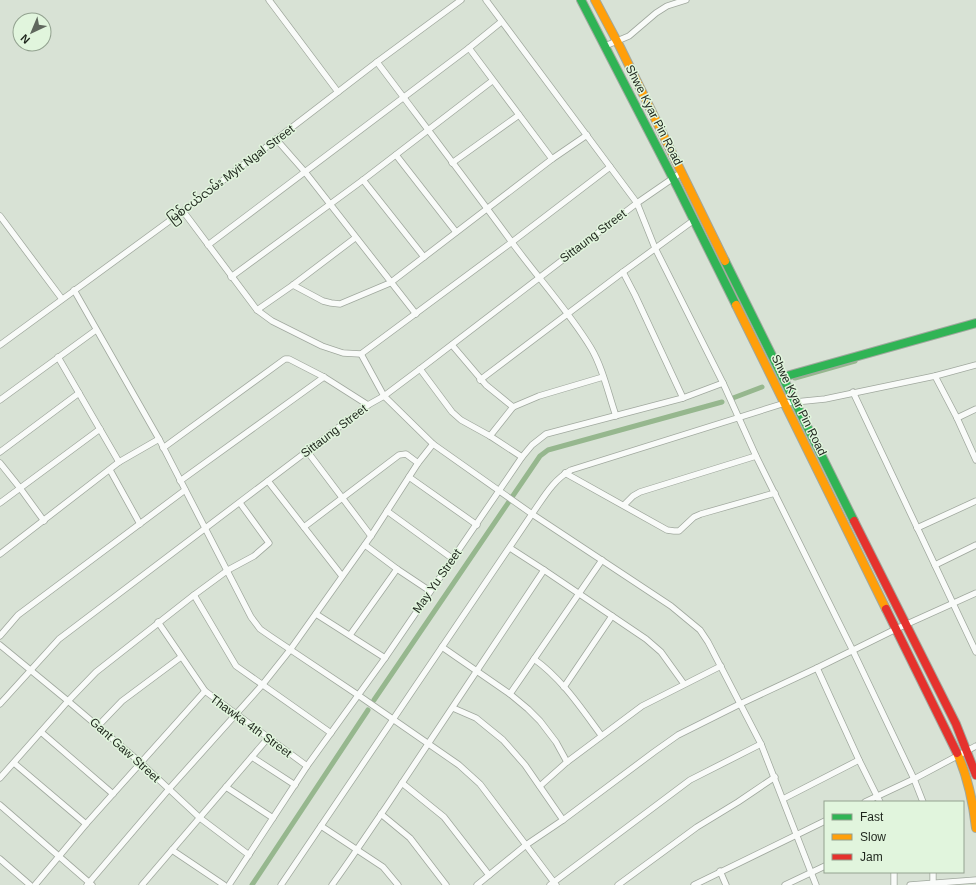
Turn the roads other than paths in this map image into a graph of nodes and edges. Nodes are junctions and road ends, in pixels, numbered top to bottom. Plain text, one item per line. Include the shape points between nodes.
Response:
1 (269, 0) edge
2 (460, 0) edge
3 (486, 0) edge
4 (581, 0) edge
5 (595, 0) edge
6 (686, 0) edge
7 (501, 22) junction
8 (617, 41) junction
9 (605, 46) junction
10 (468, 48) junction
11 (376, 62) junction
12 (492, 81) junction
13 (338, 92) junction
14 (403, 97) junction
15 (519, 116) junction
16 (429, 130) junction
17 (587, 135) junction
18 (276, 139) junction
19 (396, 155) junction
20 (552, 159) junction
21 (452, 163) junction
22 (610, 167) junction
23 (305, 172) junction
24 (682, 172) junction
25 (673, 178) junction
26 (363, 180) junction
27 (637, 203) junction
28 (330, 204) junction
29 (487, 208) junction
30 (183, 211) junction
31 (0, 216) edge
32 (694, 220) junction
33 (456, 232) junction
34 (355, 238) junction
35 (512, 242) junction
36 (208, 245) junction
37 (655, 248) junction
38 (424, 258) junction
39 (623, 272) junction
40 (231, 277) junction
41 (539, 278) junction
42 (390, 283) junction
43 (293, 284) junction
44 (74, 290) junction
45 (62, 299) junction
46 (257, 310) junction
47 (416, 314) junction
48 (568, 314) junction
49 (976, 323) edge
50 (96, 330) junction
51 (0, 345) edge
52 (452, 345) junction
53 (361, 354) junction
54 (58, 357) junction
55 (976, 365) edge
56 (420, 369) junction
57 (935, 376) junction
58 (324, 377) junction
59 (603, 377) junction
60 (784, 377) junction
61 (480, 380) junction
62 (723, 383) junction
63 (853, 392) junction
64 (79, 393) junction
65 (384, 396) junction
66 (683, 398) junction
67 (0, 400) edge
68 (795, 402) junction
69 (785, 403) junction
70 (368, 405) junction
71 (513, 407) junction
72 (976, 409) edge
73 (616, 416) junction
74 (740, 418) junction
75 (957, 418) junction
76 (100, 429) junction
77 (490, 436) junction
78 (159, 439) junction
79 (434, 444) junction
80 (163, 448) junction
81 (0, 452) edge
82 (307, 452) junction
83 (756, 456) junction
84 (975, 456) edge
85 (522, 457) junction
86 (119, 462) junction
87 (0, 463) edge
88 (418, 463) junction
89 (110, 470) junction
90 (565, 473) junction
91 (410, 477) junction
92 (180, 481) junction
93 (268, 481) junction
94 (20, 488) junction
95 (185, 490) junction
96 (499, 490) junction
97 (775, 492) junction
98 (342, 498) junction
99 (976, 501) edge
100 (0, 503) edge
101 (240, 503) junction
102 (624, 505) junction
103 (387, 511) junction
104 (532, 514) junction
105 (44, 521) junction
106 (140, 524) junction
107 (477, 524) junction
108 (304, 527) junction
109 (205, 528) junction
110 (917, 528) junction
111 (371, 536) junction
112 (365, 545) junction
113 (976, 545) edge
114 (510, 548) junction
115 (0, 554) edge
116 (453, 559) junction
117 (602, 560) junction
118 (935, 565) junction
119 (396, 569) junction
120 (228, 570) junction
121 (544, 570) junction
122 (342, 576) junction
123 (430, 592) junction
124 (976, 593) edge
125 (579, 594) junction
126 (194, 595) junction
127 (952, 604) junction
128 (316, 614) junction
129 (612, 616) junction
130 (158, 622) junction
131 (906, 624) junction
132 (896, 629) junction
133 (350, 635) junction
134 (0, 636) edge
135 (0, 645) edge
136 (442, 647) junction
137 (290, 650) junction
138 (853, 651) junction
139 (976, 652) edge
140 (181, 656) junction
141 (385, 658) junction
142 (534, 659) junction
143 (721, 666) junction
144 (818, 668) junction
145 (476, 670) junction
146 (30, 671) junction
147 (263, 684) junction
148 (684, 684) junction
149 (564, 686) junction
150 (205, 692) junction
151 (510, 694) junction
152 (358, 695) junction
153 (68, 700) junction
154 (0, 704) edge
155 (740, 704) junction
156 (453, 708) junction
157 (235, 714) junction
158 (393, 720) junction
159 (98, 726) junction
160 (41, 732) junction
161 (331, 733) junction
162 (601, 736) junction
163 (268, 738) junction
164 (428, 744) junction
165 (761, 744) junction
166 (976, 746) edge
167 (967, 751) junction
168 (958, 756) junction
169 (252, 757) junction
170 (859, 760) junction
171 (567, 762) junction
172 (14, 763) junction
173 (141, 763) junction
174 (308, 766) junction
175 (976, 775) edge
176 (0, 778) edge
177 (775, 778) junction
178 (914, 779) junction
179 (402, 783) junction
180 (295, 785) junction
181 (540, 786) junction
182 (226, 787) junction
183 (169, 789) junction
184 (113, 794) junction
185 (877, 796) junction
186 (783, 799) junction
187 (867, 801) edge
188 (880, 801) edge
189 (923, 801) edge
190 (0, 804) edge
191 (381, 814) junction
192 (200, 818) junction
193 (273, 818) junction
194 (563, 820) junction
195 (824, 821) edge
196 (86, 824) junction
197 (321, 826) junction
198 (976, 828) edge
199 (796, 834) junction
200 (526, 845) junction
201 (172, 850) junction
202 (358, 850) junction
203 (249, 855) junction
204 (60, 856) junction
205 (0, 859) edge
206 (824, 866) edge
207 (720, 871) junction
208 (811, 872) junction
209 (894, 873) edge
210 (933, 873) edge
211 (489, 875) junction
212 (976, 880) edge
213 (89, 884) edge
214 (146, 884) edge
215 (553, 884) edge
216 (933, 884) edge
217 (30, 885) edge
218 (35, 885) edge
219 (224, 885) edge
220 (229, 885) edge
221 (281, 885) edge
222 (332, 885) edge
223 (398, 885) edge
224 (446, 885) edge
225 (476, 885) edge
226 (618, 885) edge
227 (694, 885) edge
228 (726, 885) edge
229 (785, 885) edge
230 (816, 885) edge
231 (894, 885) edge
232 (910, 885) edge

1 - 13 street
2 - 11 street, မြစ်ငယ်လမ်း Myit Ngal Street
3 - 7 street
4 - 9 street, Shwe Kyar Pin Road
5 - 8 street, Shwe Kyar Pin Road
6 - 8 street via 667,6 628,36
7 - 10 street
7 - 17 street
8 - 9 street
8 - 24 street, Shwe Kyar Pin Road
9 - 25 street, Shwe Kyar Pin Road
10 - 12 street
10 - 14 street
11 - 13 street, မြစ်ငယ်လမ်း Myit Ngal Street
11 - 14 street
12 - 15 street
12 - 16 street
13 - 18 street, မြစ်ငယ်လမ်း Myit Ngal Street
14 - 16 street
14 - 23 street
15 - 20 street
15 - 21 street
16 - 19 street
16 - 21 street
17 - 20 street
17 - 22 street
18 - 23 street
18 - 30 street, မြစ်ငယ်လမ်း Myit Ngal Street
19 - 26 street
19 - 33 street
20 - 29 street
21 - 29 street
22 - 27 street
22 - 35 street
23 - 28 street
23 - 36 street
24 - 25 street, Sittaung Street
24 - 60 street, Shwe Kyar Pin Road
25 - 27 street, Sittaung Street
25 - 32 street, Shwe Kyar Pin Road
26 - 28 street
26 - 38 street
27 - 37 street
27 - 41 street, Sittaung Street
28 - 34 street
28 - 40 street
29 - 33 street
29 - 35 street
30 - 36 street
30 - 44 street, မြစ်ငယ်လမ်း Myit Ngal Street
31 - 45 street
32 - 37 street
32 - 69 street, Shwe Kyar Pin Road
33 - 38 street
34 - 42 street
34 - 43 street
35 - 41 street
35 - 47 street
36 - 40 street
37 - 39 street
37 - 62 street
38 - 42 street
39 - 48 street
39 - 66 street
40 - 46 street
41 - 48 street
41 - 52 street, Sittaung Street
42 - 43 street via 340,304 323,300
42 - 47 street
43 - 46 street
44 - 45 street, မြစ်ငယ်လမ်း Myit Ngal Street
44 - 50 street
45 - 51 street, မြစ်ငယ်လမ်း Myit Ngal Street
46 - 53 street via 322,346 343,353
47 - 53 street
48 - 59 street via 591,348
48 - 61 street
49 - 60 street
50 - 54 street
50 - 78 street
52 - 56 street, Sittaung Street
52 - 61 street
53 - 65 street
54 - 64 street
54 - 67 street
55 - 57 street
56 - 65 street, Sittaung Street
56 - 77 street via 452,412
57 - 63 street
57 - 75 street
58 - 70 street
58 - 80 street via 289,359 282,361
58 - 92 street
59 - 71 street via 539,396
59 - 73 street
60 - 68 street, Shwe Kyar Pin Road
61 - 71 street
62 - 66 street, May Yu Street
62 - 74 street
63 - 68 street via 819,400
63 - 110 street
64 - 76 street
64 - 81 street
65 - 70 street, Sittaung Street
65 - 79 street
66 - 73 street, May Yu Street
68 - 69 street
68 - 131 street, Shwe Kyar Pin Road
69 - 74 street
69 - 132 street, Shwe Kyar Pin Road
70 - 82 street, Sittaung Street
71 - 77 street
72 - 75 street
73 - 85 street, May Yu Street via 546,434
74 - 83 street
74 - 90 street
75 - 84 street
76 - 86 street
76 - 94 street
77 - 85 street
78 - 80 street
78 - 86 street
79 - 88 street
79 - 96 street
80 - 92 street
82 - 93 street, Sittaung Street
82 - 98 street
83 - 97 street
83 - 102 street via 640,492
85 - 96 street, May Yu Street
86 - 89 street
87 - 94 street
88 - 91 street
88 - 98 street via 406,454 399,455
89 - 105 street
89 - 106 street
90 - 102 street
90 - 104 street
91 - 103 street
91 - 107 street
92 - 95 street
93 - 101 street, Sittaung Street
93 - 108 street
94 - 100 street
94 - 105 street
95 - 106 street
95 - 109 street
96 - 104 street
96 - 107 street, May Yu Street
97 - 102 street via 701,514 680,531 667,530
97 - 138 street
98 - 108 street
98 - 111 street
99 - 110 street
101 - 109 street, Sittaung Street
101 - 120 street via 269,543 254,556
103 - 111 street
103 - 116 street
104 - 114 street
104 - 117 street
105 - 115 street
106 - 134 street via 18,615
107 - 116 street, May Yu Street
108 - 122 street
109 - 120 street
109 - 146 street, Sittaung Street via 59,639
110 - 118 street
111 - 112 street
112 - 119 street
112 - 122 street
113 - 118 street
114 - 121 street
114 - 136 street
116 - 123 street, May Yu Street
117 - 125 street
117 - 143 street via 671,606 700,630
118 - 127 street
119 - 123 street
119 - 133 street
120 - 126 street
120 - 137 street via 260,629
121 - 125 street
121 - 145 street
122 - 128 street
123 - 141 street, May Yu Street
124 - 127 street
125 - 129 street
125 - 142 street
126 - 130 street
126 - 147 street via 236,666
127 - 131 street
127 - 139 street
128 - 133 street
128 - 137 street
129 - 148 street via 661,652
129 - 149 street
130 - 140 street, Thawka 4th Street
130 - 153 street via 96,672
131 - 132 street
131 - 167 street, Shwe Kyar Pin Road
132 - 138 street
132 - 168 street, Shwe Kyar Pin Road
133 - 141 street
135 - 146 street, Gant Gaw Street
136 - 145 street
136 - 158 street
137 - 147 street
137 - 152 street
138 - 144 street
138 - 178 street
140 - 150 street, Thawka 4th Street
140 - 159 street via 122,701
141 - 152 street, May Yu Street
142 - 149 street
142 - 151 street
143 - 148 street
143 - 155 street
144 - 155 street
144 - 170 street
145 - 151 street
145 - 156 street
146 - 153 street, Gant Gaw Street
146 - 154 street, Sittaung Street
147 - 157 street
147 - 161 street
148 - 162 street via 642,706
149 - 162 street
150 - 157 street, Thawka 4th Street
150 - 173 street
151 - 171 street via 540,721
152 - 158 street
152 - 161 street, May Yu Street
153 - 159 street, Gant Gaw Street
153 - 160 street
155 - 165 street
155 - 194 street via 678,735
156 - 164 street
156 - 181 street via 476,718 503,740
157 - 163 street, Thawka 4th Street
157 - 183 street
158 - 164 street
158 - 197 street
159 - 173 street, Gant Gaw Street
160 - 172 street
160 - 184 street
161 - 174 street, May Yu Street
162 - 171 street
163 - 169 street
163 - 174 street, Thawka 4th Street
164 - 179 street
164 - 200 street via 480,784
165 - 177 street
165 - 215 street via 690,780
166 - 167 street
167 - 168 street
167 - 175 street, Shwe Kyar Pin Road
168 - 178 street
168 - 198 street, Shwe Kyar Pin Road via 970,793
169 - 180 street
169 - 182 street
170 - 185 street
170 - 186 street
171 - 181 street
172 - 176 street
172 - 196 street
173 - 183 street, Gant Gaw Street
173 - 184 street
174 - 180 street, May Yu Street
177 - 186 street
177 - 226 street via 697,827
178 - 185 street
178 - 189 street
179 - 191 street
179 - 211 street via 444,817
180 - 193 street, May Yu Street
181 - 194 street
182 - 192 street
182 - 193 street
183 - 192 street, Gant Gaw Street
183 - 213 street
184 - 196 street
185 - 187 street
185 - 188 street
186 - 199 street
190 - 204 street
191 - 202 street
191 - 224 street via 410,838
192 - 201 street
192 - 203 street, Gant Gaw Street
193 - 203 street, May Yu Street
194 - 200 street
195 - 199 street
196 - 204 street
197 - 202 street
197 - 221 street
199 - 207 street
199 - 208 street
200 - 211 street
200 - 215 street
201 - 214 street
201 - 219 street
202 - 222 street
202 - 223 street via 383,867
203 - 220 street, May Yu Street
204 - 213 street
204 - 218 street
205 - 217 street
206 - 208 street
207 - 227 street
207 - 228 street
208 - 229 street
208 - 230 street
209 - 231 street
210 - 216 street
211 - 225 street
212 - 216 street
216 - 232 street

